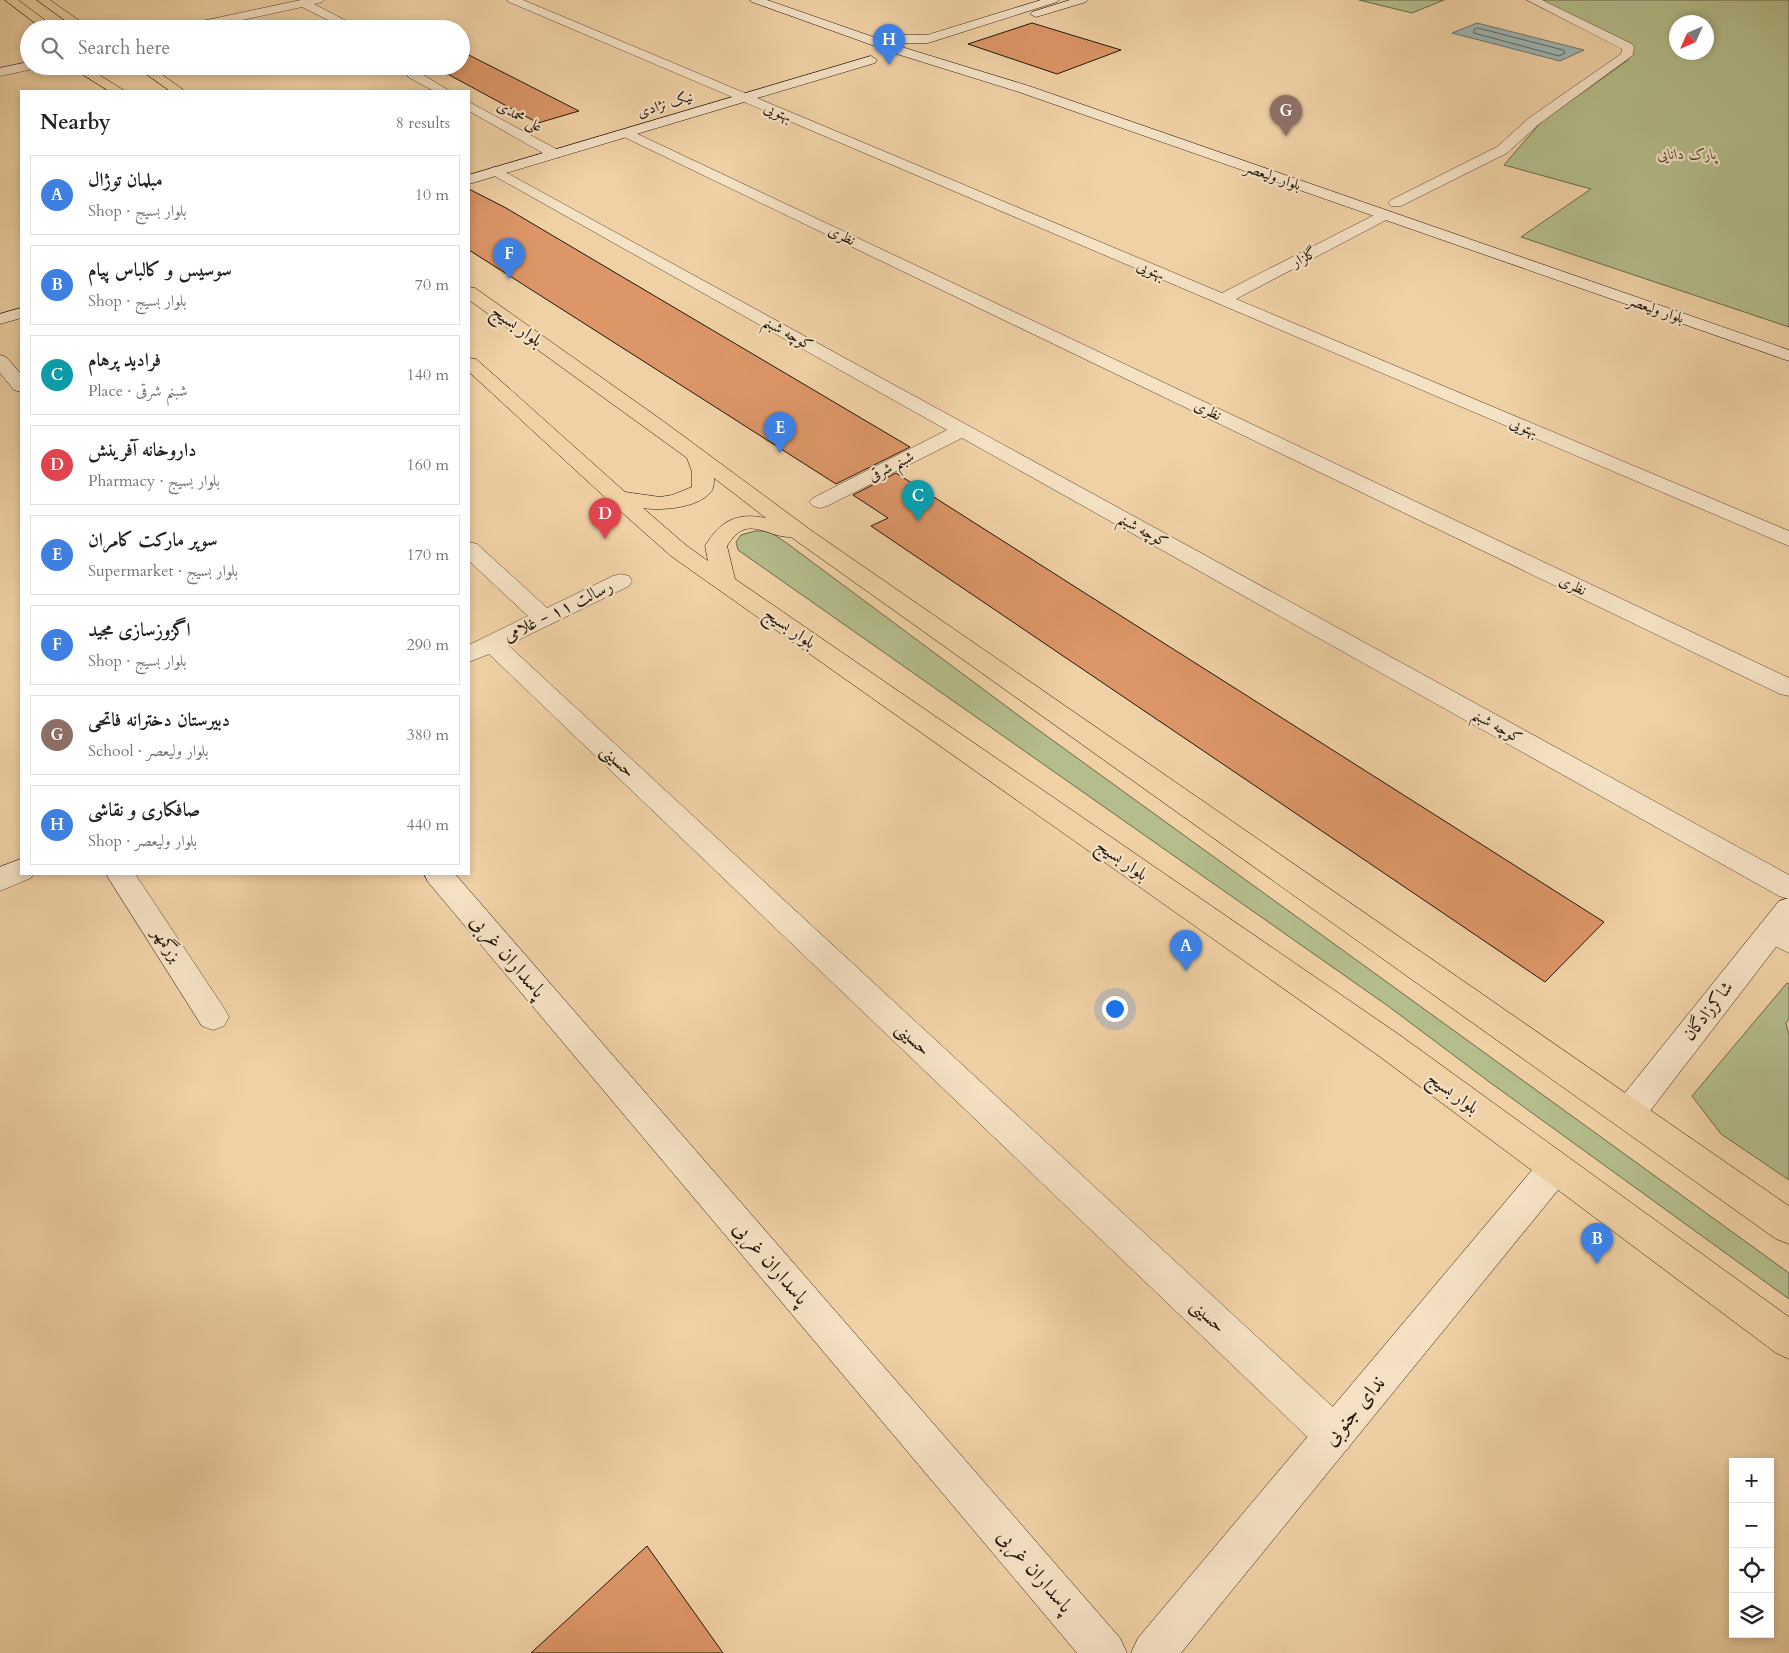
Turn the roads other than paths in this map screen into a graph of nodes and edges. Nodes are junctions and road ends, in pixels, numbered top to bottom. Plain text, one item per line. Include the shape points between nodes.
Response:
1 (11, 0) edge
2 (43, 0) edge
3 (269, 0) edge
4 (318, 0) edge
5 (513, 0) edge
6 (1053, 0) edge
7 (1082, 0) edge
8 (1533, 0) edge
9 (758, 1) edge
10 (302, 3) junction
11 (784, 3) edge
12 (283, 8) junction
13 (999, 17) junction
14 (39, 20) edge
15 (72, 20) edge
16 (226, 20) edge
17 (337, 20) edge
18 (1014, 21) junction
19 (928, 38) junction
20 (904, 39) junction
21 (878, 42) junction
22 (928, 59) junction
23 (871, 60) junction
24 (20, 68) edge
25 (0, 72) edge
26 (90, 75) edge
27 (114, 75) edge
28 (154, 75) edge
29 (415, 75) edge
30 (116, 90) edge
31 (123, 90) edge
32 (177, 90) edge
33 (441, 90) edge
34 (744, 98) junction
35 (1108, 104) junction
36 (470, 107) edge
37 (1089, 112) junction
38 (1144, 116) junction
39 (1124, 124) junction
40 (627, 132) junction
41 (555, 154) junction
42 (1256, 155) dead end
43 (496, 171) junction
44 (470, 180) edge
45 (1389, 206) junction
46 (1416, 210) dead end
47 (470, 293) edge
48 (1222, 300) junction
49 (20, 313) edge
50 (0, 319) edge
51 (1789, 356) edge
52 (0, 361) edge
53 (470, 364) edge
54 (20, 385) edge
55 (962, 430) junction
56 (696, 456) junction
57 (615, 496) junction
58 (820, 502) dead end
59 (804, 536) junction
60 (1789, 539) edge
61 (470, 550) edge
62 (620, 581) dead end
63 (724, 582) junction
64 (544, 618) junction
65 (480, 648) edge
66 (1789, 688) edge
67 (20, 870) edge
68 (121, 875) edge
69 (439, 875) edge
70 (0, 880) edge
71 (1789, 888) edge
72 (1783, 927) edge
73 (213, 1017) dead end
74 (1628, 1114) junction
75 (1555, 1168) junction
76 (1789, 1227) edge
77 (1789, 1340) edge
78 (1334, 1435) junction
79 (1104, 1653) edge
80 (1153, 1653) edge

1 - 14 main road
2 - 15 main road
3 - 12 street
4 - 10 street
5 - 34 street, بهتویی
6 - 13 street
7 - 18 street
8 - 45 street, گلزار via 1628,47 1628,55 1534,121 1502,150
9 - 11 street, بلوار ولیعصر
10 - 12 street
10 - 17 street
11 - 20 street, بلوار ولیعصر via 803,6
11 - 21 street, بلوار ولیعصر
12 - 16 street
13 - 18 street
13 - 19 street
18 - 19 street via 945,46 931,43
19 - 20 street
20 - 35 street, بلوار ولیعصر
21 - 22 street, بلوار ولیعصر
21 - 23 street via 881,52
22 - 23 street, نیک نژادی via 905,56
22 - 37 street, بلوار ولیعصر
23 - 34 street, نیک نژادی
24 - 25 street
26 - 30 main road
27 - 31 main road via 125,82
28 - 32 main road
29 - 33 street
34 - 40 street, نیک نژادی
34 - 48 street, بهتویی
35 - 37 street via 1118,111 1108,114
35 - 38 street, بلوار ولیعصر
36 - 41 street, علی محمدی
37 - 39 street, بلوار ولیعصر
38 - 39 street via 1129,113 1118,116
38 - 42 street, بلوار ولیعصر
39 - 45 street, بلوار ولیعصر
40 - 41 street, نیک نژادی
40 - 66 street, نظری
41 - 43 street, نیک نژادی
43 - 44 street, نیک نژادی
43 - 55 street, کوچه شبنم
45 - 46 street, بلوار ولیعصر
45 - 48 street, گلزار
45 - 51 street, بلوار ولیعصر
47 - 56 main road, بلوار بسیج
48 - 60 street, بهتویی
49 - 50 street
52 - 54 street
53 - 57 main road, بلوار بسیج
55 - 58 street, شبنم شرقی
55 - 71 street, کوچه شبنم
56 - 57 main road via 705,482 702,490 683,500 664,504
56 - 59 main road, بلوار بسیج
57 - 63 main road, بلوار بسیج via 679,551
59 - 63 main road via 764,522 745,522 733,528 716,546
59 - 74 main road, بلوار بسیج
61 - 64 street
62 - 64 street, رسالت ۱۱ - غلامی
63 - 75 main road, بلوار بسیج via 1382,1040
64 - 65 street, رسالت ۱۱ - غلامی
65 - 78 street, حسینی
67 - 70 street
68 - 73 street, بزرگمهر
69 - 79 street, پاسداران غربی
72 - 74 street, شاکرزادگان
74 - 76 main road, بلوار بسیج
75 - 77 main road, بلوار بسیج
75 - 78 street, ندای جنوبی
78 - 80 street, ندای جنوبی

